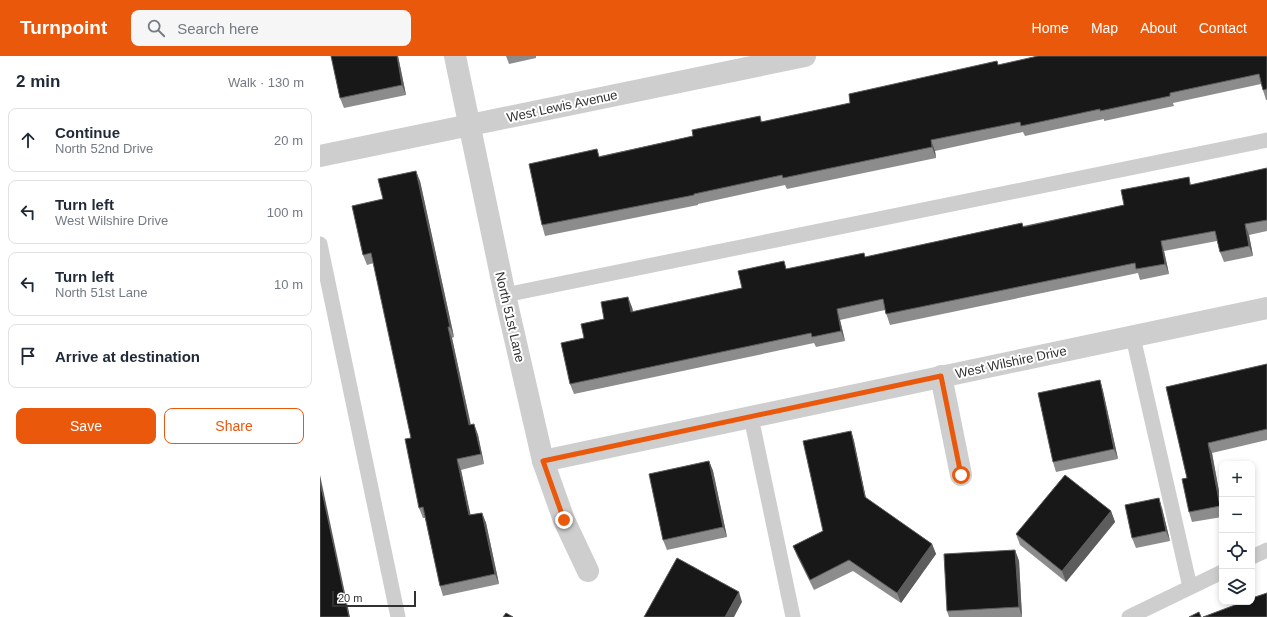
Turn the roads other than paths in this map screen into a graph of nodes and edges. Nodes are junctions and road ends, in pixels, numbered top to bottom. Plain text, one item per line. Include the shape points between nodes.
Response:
1 (455, 56) edge
2 (805, 56) edge
3 (468, 125) junction
4 (1267, 140) edge
5 (320, 156) edge
6 (320, 244) edge
7 (505, 295) junction
8 (1267, 308) edge
9 (1133, 337) junction
10 (941, 376) junction
11 (751, 417) junction
12 (543, 461) junction
13 (961, 475) dead end
14 (1267, 550) edge
15 (1255, 556) edge
16 (588, 571) dead end
17 (1219, 573) edge
18 (1190, 587) junction
19 (398, 617) edge
20 (793, 617) edge
21 (1129, 617) edge

1 - 3 street, North 51st Lane
2 - 3 street, West Lewis Avenue
3 - 5 street, West Lewis Avenue
3 - 7 street, North 51st Lane
4 - 7 lane
6 - 19 lane
7 - 12 street, North 51st Lane
8 - 9 street, West Wilshire Drive
9 - 10 street, West Wilshire Drive
9 - 18 lane
10 - 11 street, West Wilshire Drive
10 - 13 street
11 - 12 street, West Wilshire Drive
11 - 20 lane
12 - 16 street, North 51st Lane via 564,520
14 - 15 lane
17 - 18 lane
18 - 21 lane

